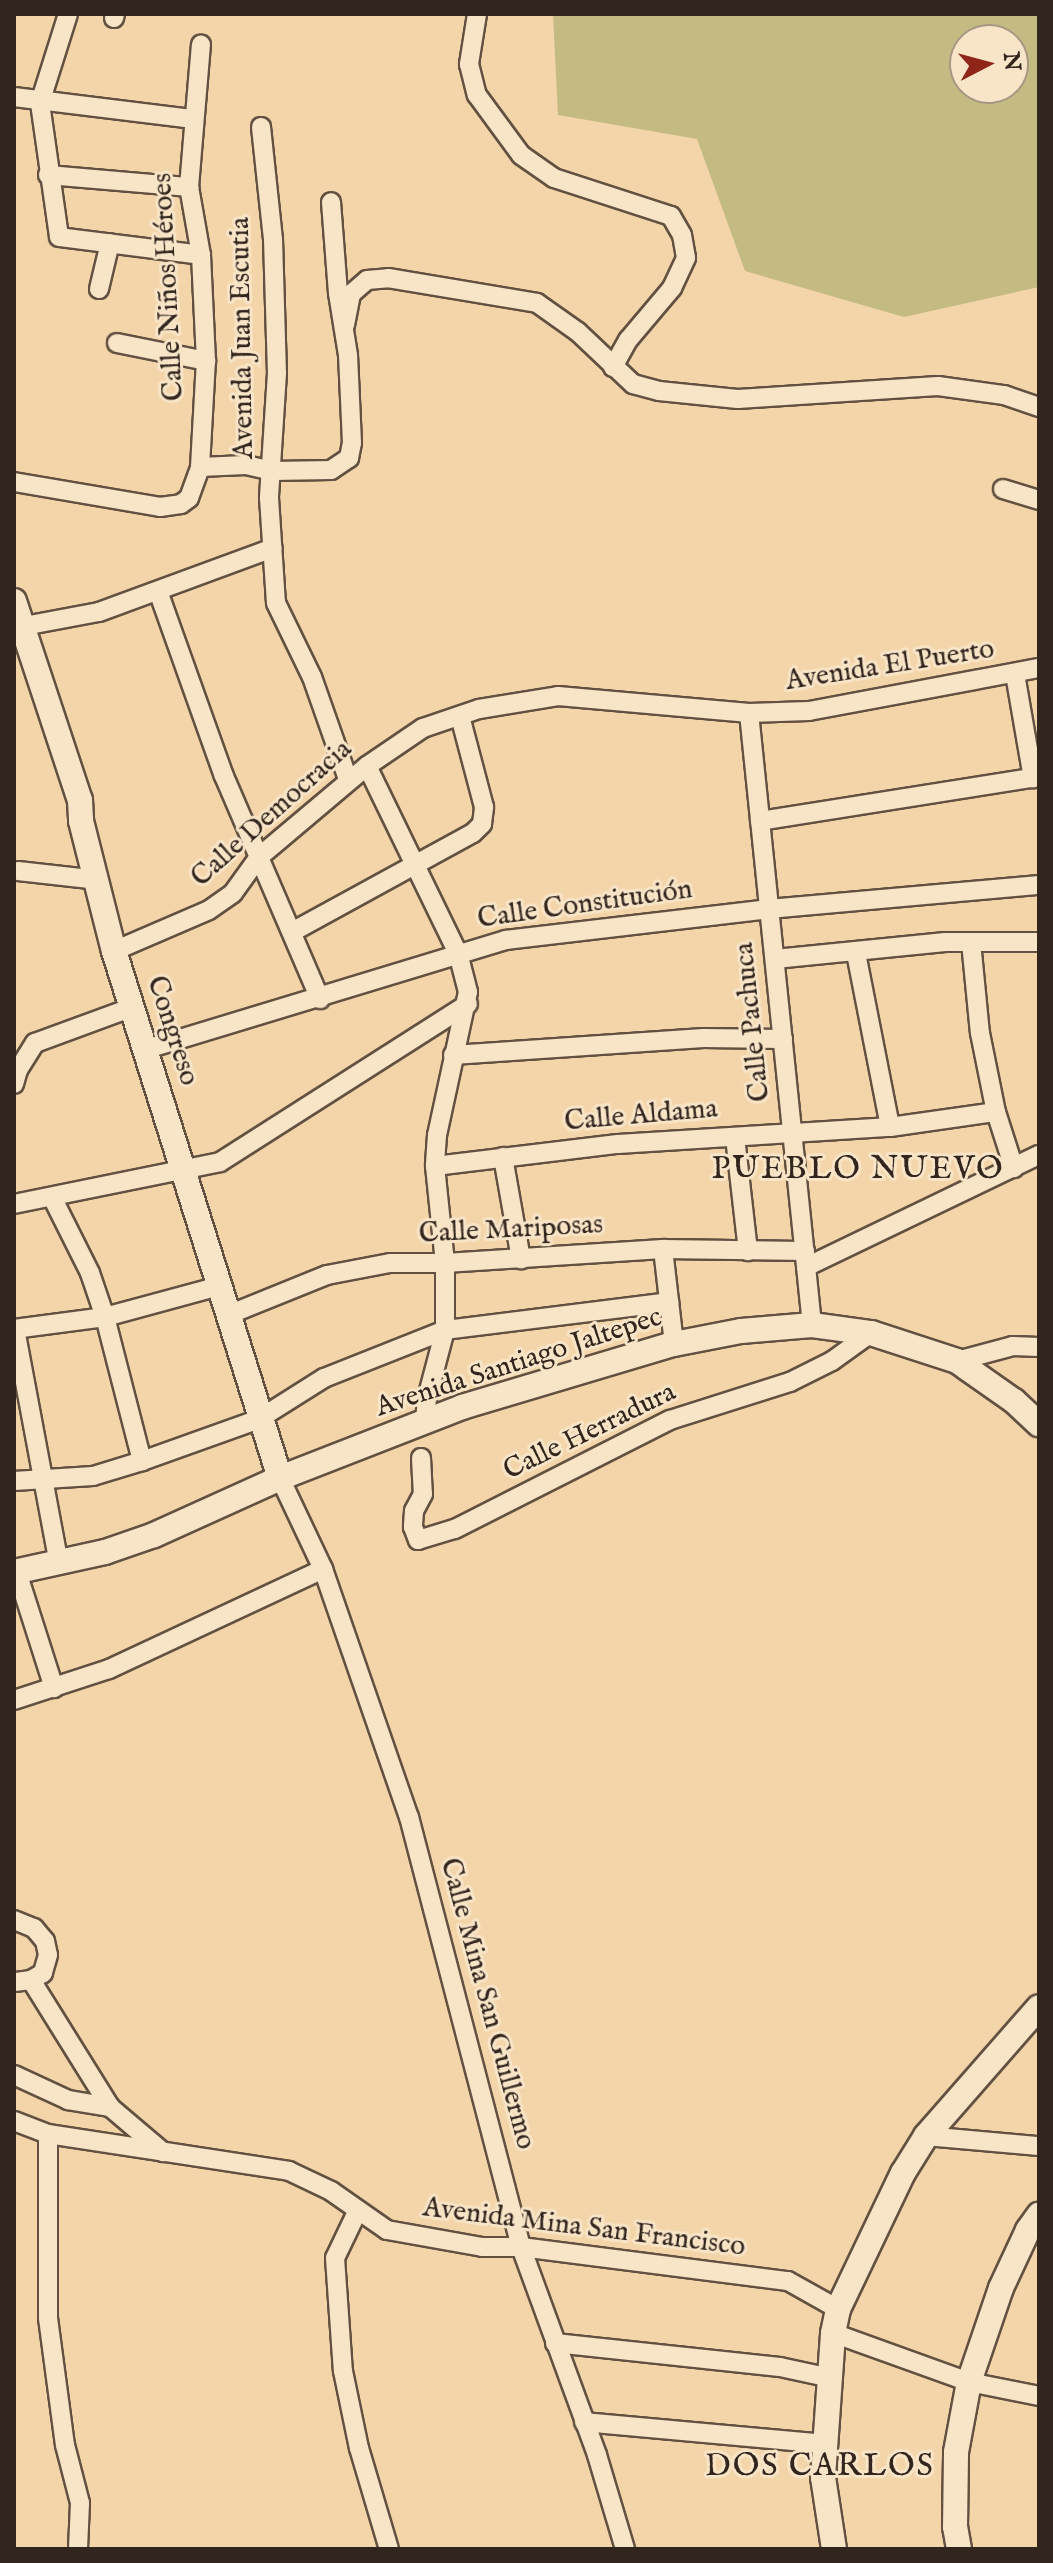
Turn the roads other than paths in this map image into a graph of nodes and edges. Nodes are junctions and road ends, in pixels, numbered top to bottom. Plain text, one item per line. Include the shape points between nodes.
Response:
1 (68, 14) edge
2 (477, 14) edge
3 (201, 45) dead end
4 (14, 97) edge
5 (40, 103) junction
6 (194, 119) junction
7 (261, 127) dead end
8 (48, 175) junction
9 (189, 187) junction
10 (331, 202) dead end
11 (110, 243) junction
12 (201, 255) junction
13 (99, 289) dead end
14 (345, 325) junction
15 (117, 343) dead end
16 (206, 361) junction
17 (613, 367) junction
18 (1039, 407) edge
19 (200, 467) junction
20 (272, 471) junction
21 (14, 482) edge
22 (1003, 489) dead end
23 (1039, 500) edge
24 (273, 548) junction
25 (158, 591) junction
26 (14, 601) edge
27 (24, 626) junction
28 (1039, 668) edge
29 (1015, 674) junction
30 (749, 713) junction
31 (460, 716) junction
32 (367, 766) junction
33 (1036, 778) edge
34 (348, 779) junction
35 (760, 821) junction
36 (259, 857) junction
37 (413, 864) junction
38 (18, 871) dead end
39 (98, 880) junction
40 (1039, 885) edge
41 (769, 909) junction
42 (292, 932) junction
43 (971, 942) junction
44 (1039, 942) edge
45 (114, 951) junction
46 (458, 953) junction
47 (856, 953) junction
48 (775, 959) junction
49 (320, 999) junction
50 (468, 1004) junction
51 (133, 1007) junction
52 (783, 1039) junction
53 (147, 1049) junction
54 (453, 1055) junction
55 (15, 1068) edge
56 (996, 1112) junction
57 (890, 1127) junction
58 (793, 1135) junction
59 (735, 1137) junction
60 (1039, 1155) edge
61 (503, 1157) junction
62 (435, 1166) junction
63 (1014, 1168) junction
64 (183, 1172) junction
65 (52, 1197) junction
66 (14, 1204) edge
67 (663, 1249) junction
68 (748, 1251) junction
69 (521, 1259) junction
70 (805, 1259) junction
71 (445, 1263) junction
72 (219, 1286) junction
73 (669, 1302) junction
74 (228, 1315) junction
75 (105, 1317) junction
76 (812, 1325) junction
77 (14, 1329) edge
78 (445, 1330) junction
79 (871, 1333) junction
80 (674, 1344) junction
81 (1039, 1347) edge
82 (957, 1361) junction
83 (259, 1419) junction
84 (425, 1419) junction
85 (1039, 1424) edge
86 (421, 1458) dead end
87 (142, 1461) junction
88 (280, 1478) junction
89 (43, 1480) junction
90 (14, 1481) edge
91 (59, 1564) junction
92 (323, 1569) junction
93 (15, 1572) edge
94 (54, 1688) junction
95 (14, 1700) edge
96 (14, 1920) edge
97 (23, 1981) edge
98 (1039, 2007) edge
99 (14, 2075) edge
100 (110, 2107) junction
101 (14, 2121) edge
102 (48, 2134) junction
103 (926, 2136) junction
104 (1039, 2146) edge
105 (163, 2152) junction
106 (358, 2210) junction
107 (1039, 2215) edge
108 (521, 2247) junction
109 (838, 2309) junction
110 (833, 2333) junction
111 (555, 2343) junction
112 (831, 2378) junction
113 (969, 2382) junction
114 (1039, 2396) edge
115 (584, 2422) junction
116 (825, 2444) junction
117 (78, 2549) edge
118 (389, 2549) edge
119 (625, 2549) edge
120 (834, 2549) edge
121 (959, 2549) edge

1 - 5 street
2 - 17 street via 469,64 477,95 521,155 554,178 671,216 682,235 686,258 672,288 628,340
3 - 6 street, Calle Niños Héroes
4 - 5 street
5 - 6 street
5 - 8 street
6 - 9 street, Calle Niños Héroes
7 - 20 street, Avenida Juan Escutia via 273,239 277,373
8 - 9 street
8 - 11 street via 59,237
9 - 12 street, Calle Niños Héroes
10 - 14 street
11 - 12 street
11 - 13 street
12 - 16 street, Calle Niños Héroes
14 - 17 street via 351,294 367,280 388,278 537,303 578,332
14 - 20 street via 349,458 331,470
15 - 16 street
16 - 19 street, Calle Niños Héroes
17 - 18 street via 633,384 738,399 938,386 1004,395
19 - 20 street via 246,465
19 - 21 street, Calle Niños Héroes via 189,498 160,507
20 - 24 street, Avenida Juan Escutia
22 - 23 street
24 - 25 street
24 - 34 street, Avenida Juan Escutia via 276,603 312,677
25 - 27 street via 99,612
25 - 36 street
26 - 27 street, Congreso
27 - 39 street, Congreso via 80,800
28 - 29 street, Avenida El Puerto
29 - 30 street, Avenida El Puerto via 809,711
29 - 33 street
30 - 31 street, Calle Democracia via 558,696
30 - 35 street, Calle Pachuca
31 - 32 street, Calle Democracia via 423,728
31 - 37 street via 484,807 482,824
32 - 34 street, Calle Democracia
32 - 37 street
33 - 35 street
34 - 36 street, Calle Democracia
35 - 41 street, Calle Pachuca
36 - 42 street
36 - 45 street, Calle Democracia via 233,893 209,910
37 - 42 street
37 - 46 street
38 - 39 street
39 - 45 street, Congreso
40 - 41 street, Calle Constitución
41 - 46 street, Calle Constitución via 548,933
41 - 48 street, Calle Pachuca
42 - 49 street
43 - 44 street
43 - 47 street
43 - 56 street via 980,1033
45 - 51 street, Congreso
46 - 49 street, Calle Constitución
46 - 50 street
47 - 48 street
47 - 57 street
48 - 52 street, Calle Pachuca
49 - 53 street, Calle Constitución
50 - 54 street
50 - 64 street via 220,1162
51 - 53 street, Congreso
51 - 55 street via 35,1043
52 - 54 street via 703,1038
52 - 58 street, Calle Pachuca
53 - 64 street, Congreso
54 - 62 street
56 - 57 street, Calle Aldama
56 - 63 street
57 - 58 street, Calle Aldama
58 - 59 street, Calle Aldama
58 - 70 street, Calle Pachuca
59 - 61 street, Calle Aldama
59 - 68 street
60 - 63 street
61 - 62 street, Calle Aldama
61 - 69 street
62 - 71 street
63 - 70 street
64 - 65 street
64 - 72 street, Congreso
65 - 66 street
65 - 75 street via 90,1273
67 - 68 street, Calle Mariposas
67 - 69 street, Calle Mariposas
67 - 73 street
68 - 70 street, Calle Mariposas
69 - 71 street, Calle Mariposas
70 - 76 street, Calle Pachuca
71 - 74 street, Calle Mariposas via 390,1263 327,1275
71 - 78 street
72 - 74 street, Congreso
72 - 75 street
73 - 78 street
73 - 80 street
74 - 83 street, Congreso
75 - 77 street
75 - 87 street
76 - 79 street, Avenida Santiago Jaltepec
76 - 80 street, Avenida Santiago Jaltepec
77 - 89 street
78 - 83 street via 324,1378
78 - 84 street
79 - 82 street, Avenida Santiago Jaltepec
79 - 86 street, Calle Herradura via 790,1382 670,1420 455,1529 418,1540 413,1519 423,1494
80 - 84 street, Avenida Santiago Jaltepec
81 - 82 street via 1013,1346
82 - 85 street, Avenida Santiago Jaltepec
83 - 87 street
83 - 88 street, Congreso
84 - 88 street, Avenida Santiago Jaltepec
87 - 89 street via 93,1476
88 - 91 street, Avenida Santiago Jaltepec via 154,1535
88 - 92 street, Calle Mina San Guillermo
89 - 90 street
89 - 91 street
91 - 93 street, Avenida Santiago Jaltepec
92 - 94 street via 109,1669
92 - 108 street, Calle Mina San Guillermo via 409,1817
93 - 94 street
94 - 95 street
96 - 97 street via 34,1928 48,1955 43,1973
97 - 100 street
98 - 103 street
99 - 100 street via 68,2100
100 - 105 street
101 - 102 street, Avenida Mina San Francisco
102 - 105 street, Avenida Mina San Francisco
102 - 117 street via 48,2318 65,2445 80,2503
103 - 104 street
103 - 109 street
105 - 106 street, Avenida Mina San Francisco via 289,2171
106 - 108 street, Avenida Mina San Francisco via 387,2230 482,2247
106 - 118 street via 335,2258 343,2371
107 - 113 street via 1001,2288
108 - 109 street, Avenida Mina San Francisco via 788,2281
108 - 111 street, Calle Mina San Guillermo
109 - 110 street
110 - 112 street
110 - 113 street
111 - 112 street via 780,2367
111 - 115 street, Calle Mina San Guillermo
112 - 116 street
113 - 114 street
113 - 121 street via 956,2452
115 - 116 street
115 - 119 street, Calle Mina San Guillermo
116 - 120 street via 823,2477

